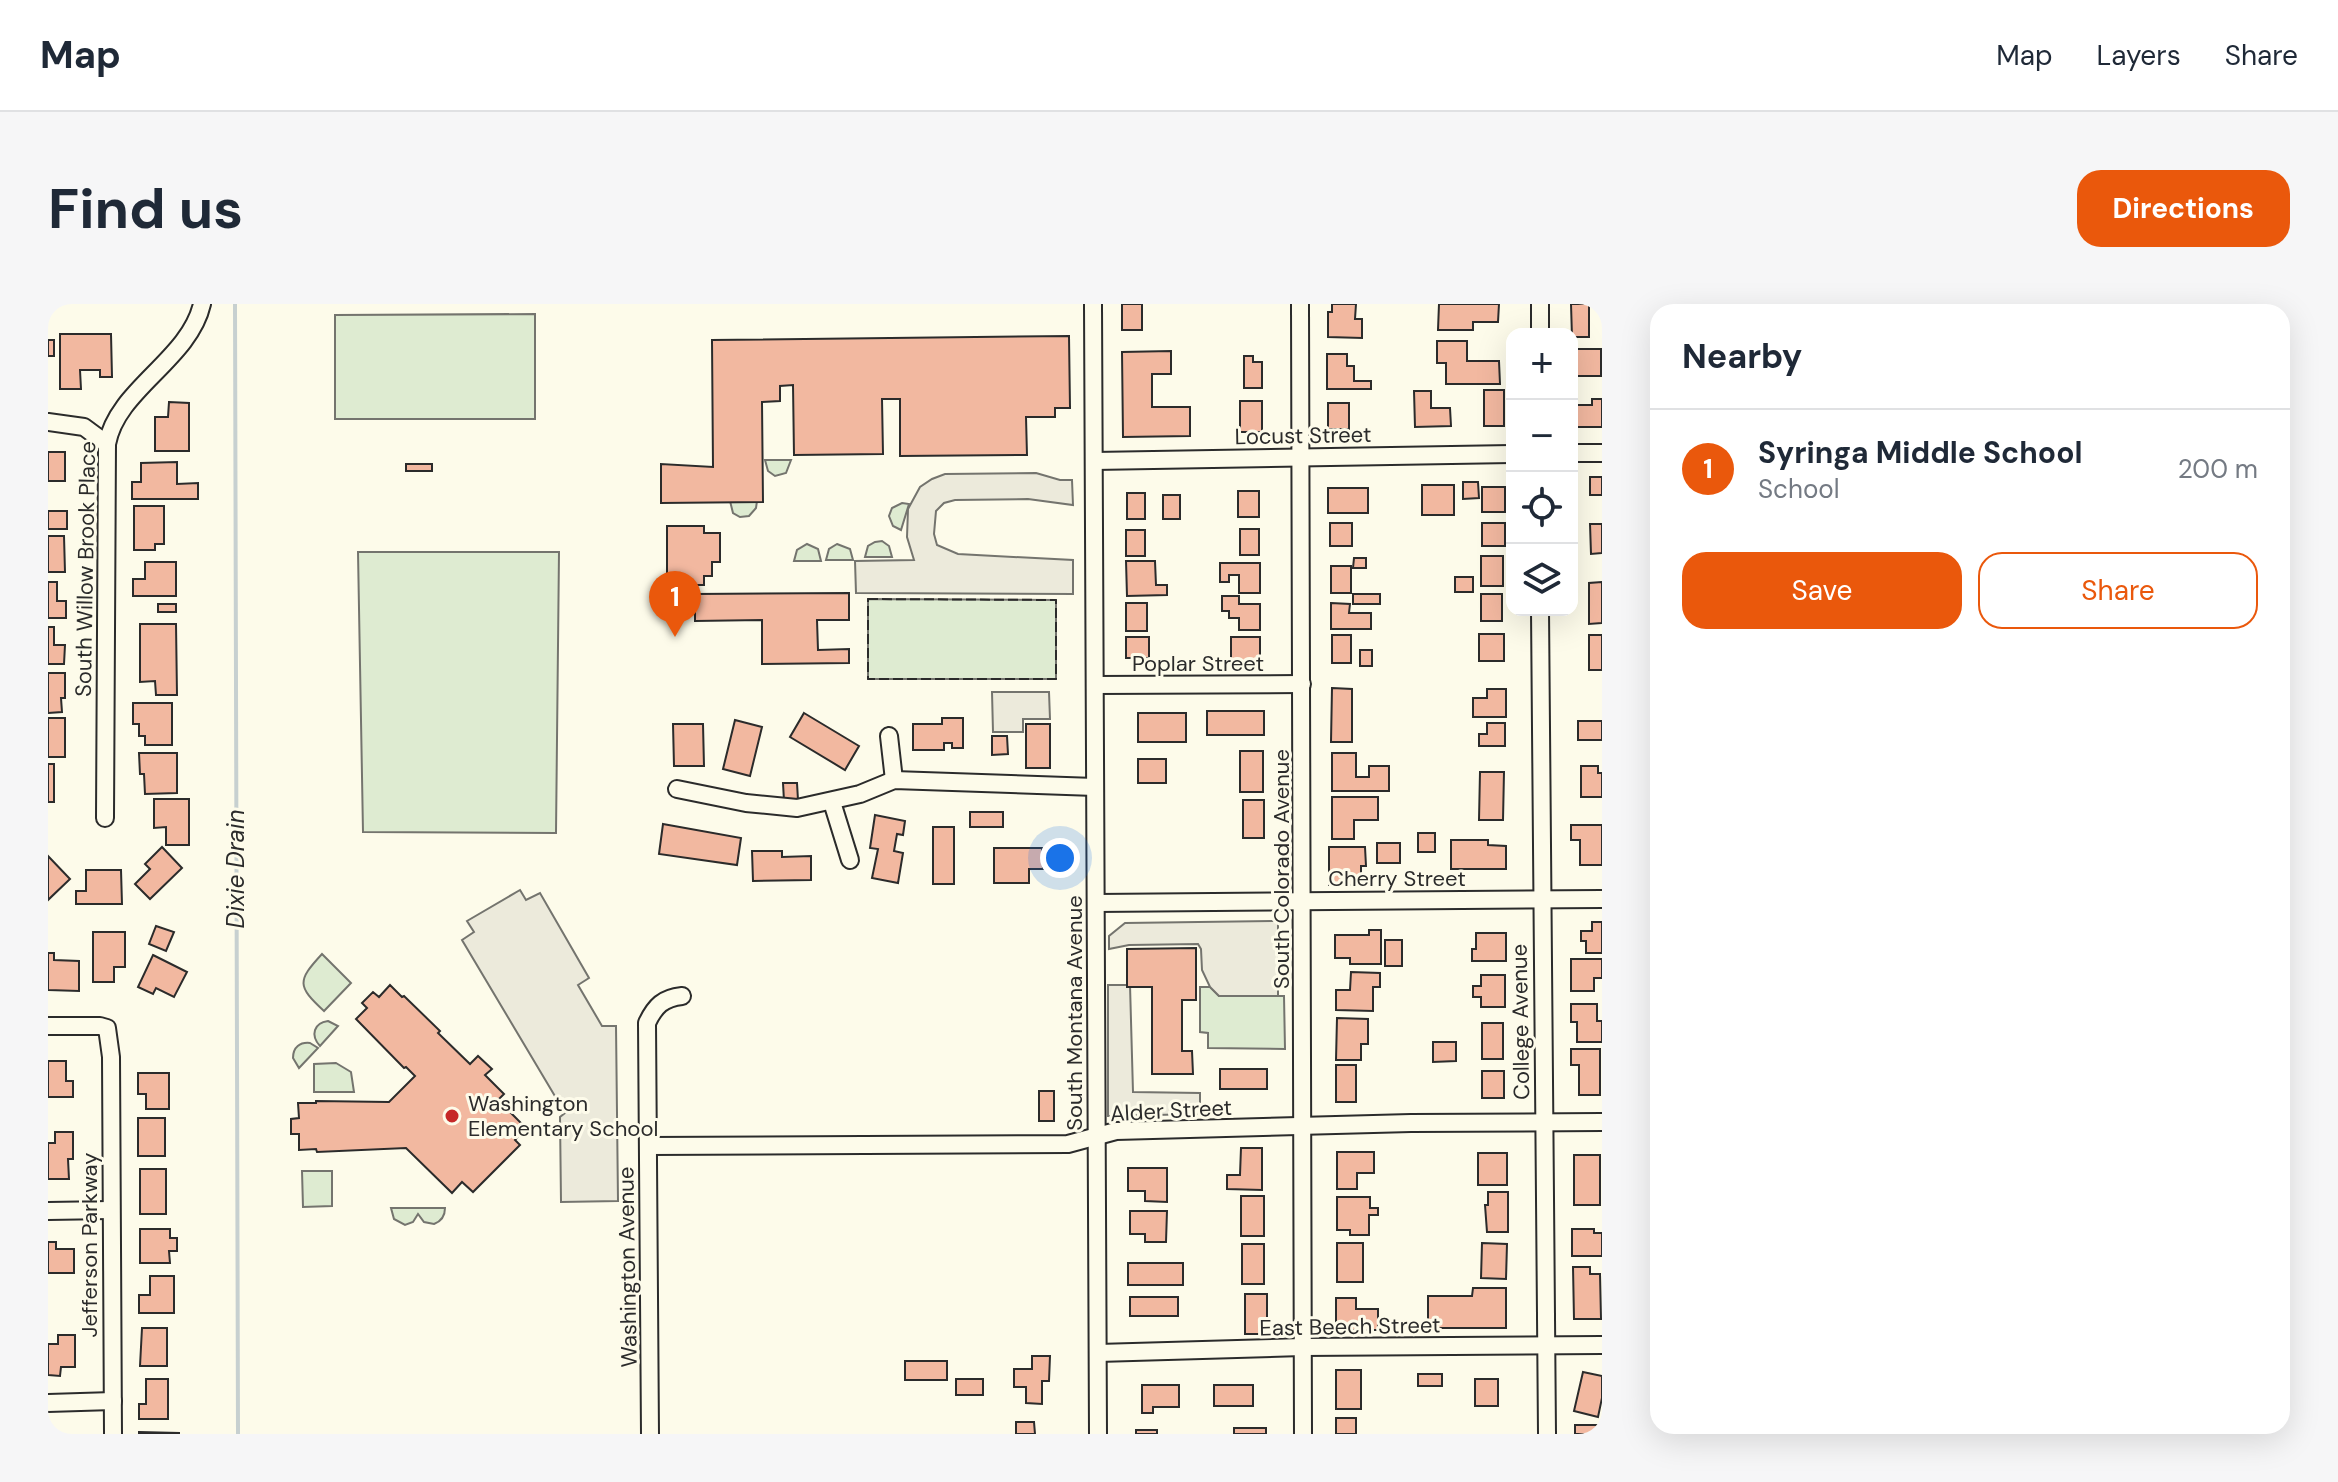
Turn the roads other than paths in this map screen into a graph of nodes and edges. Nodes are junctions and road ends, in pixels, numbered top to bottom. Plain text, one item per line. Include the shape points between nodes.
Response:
1 (202, 304) edge
2 (1093, 304) edge
3 (1300, 304) edge
4 (1540, 304) edge
5 (1540, 328) edge
6 (48, 422) edge
7 (107, 444) junction
8 (1578, 453) edge
9 (1602, 453) edge
10 (1506, 454) edge
11 (1300, 457) junction
12 (1094, 461) junction
13 (1540, 616) edge
14 (1302, 684) junction
15 (1095, 685) junction
16 (889, 736) dead end
17 (894, 780) junction
18 (1095, 787) junction
19 (677, 789) dead end
20 (832, 802) junction
21 (105, 818) dead end
22 (850, 860) dead end
23 (1541, 899) junction
24 (1602, 899) edge
25 (1303, 901) junction
26 (1096, 903) junction
27 (682, 996) dead end
28 (48, 1026) edge
29 (1543, 1122) junction
30 (1602, 1122) edge
31 (1302, 1126) junction
32 (1097, 1136) junction
33 (648, 1146) junction
34 (110, 1210) junction
35 (48, 1211) edge
36 (1602, 1345) edge
37 (1547, 1346) junction
38 (1302, 1347) junction
39 (1098, 1353) junction
40 (113, 1401) junction
41 (48, 1403) edge
42 (113, 1434) edge
43 (650, 1434) edge
44 (1098, 1434) edge
45 (1303, 1434) edge
46 (1547, 1434) edge

1 - 7 street, South Willow Brook Place via 186,340 126,406 109,429
2 - 12 street, South Montana Avenue
3 - 11 street, South Colorado Avenue
4 - 5 street
6 - 7 street via 84,427
7 - 21 street, South Willow Brook Place
8 - 9 street
10 - 11 street, Locust Street
11 - 12 street, Locust Street
11 - 14 street, South Colorado Avenue
12 - 15 street, South Montana Avenue
13 - 23 street, College Avenue
14 - 15 street, Poplar Street
14 - 25 street, South Colorado Avenue
15 - 18 street, South Montana Avenue
16 - 17 street
17 - 18 street
17 - 20 street
18 - 26 street, South Montana Avenue
19 - 20 street via 784,807
20 - 22 street
23 - 24 street, Cherry Street
23 - 25 street, Cherry Street
23 - 29 street, College Avenue
25 - 26 street, Cherry Street
25 - 31 street, South Colorado Avenue
26 - 32 street, South Montana Avenue
27 - 33 street, Washington Avenue via 664,1000 647,1023
28 - 34 street, Jefferson Parkway via 107,1028
29 - 30 street, Alder Street
29 - 31 street, Alder Street
29 - 37 street, College Avenue
31 - 32 street, Alder Street via 1116,1131
31 - 38 street, South Colorado Avenue
32 - 33 street, Alder Street via 1068,1144
32 - 39 street, South Montana Avenue
33 - 43 street, Washington Avenue
34 - 35 street
34 - 40 street, Jefferson Parkway
36 - 37 street, East Beech Street
37 - 38 street, East Beech Street
37 - 46 street, College Avenue
38 - 39 street, East Beech Street
38 - 45 street, South Colorado Avenue
39 - 44 street, South Montana Avenue
40 - 41 street
40 - 42 street, Jefferson Parkway

